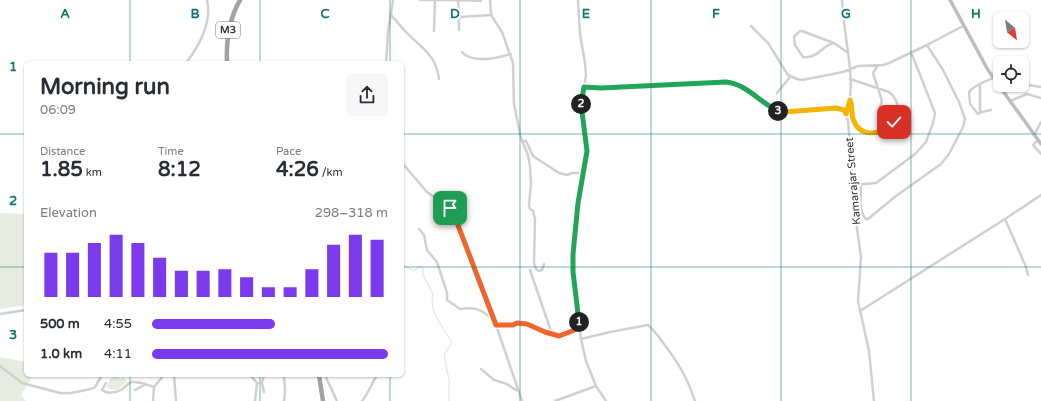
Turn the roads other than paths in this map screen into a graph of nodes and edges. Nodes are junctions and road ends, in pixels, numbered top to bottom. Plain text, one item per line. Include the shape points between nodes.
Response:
1 (207, 0) edge
2 (240, 0) edge
3 (393, 0) edge
4 (420, 0) edge
5 (435, 0) edge
6 (458, 0) edge
7 (490, 0) edge
8 (578, 0) edge
9 (842, 0) edge
10 (950, 0) edge
11 (481, 1) edge
12 (391, 15) junction
13 (492, 15) junction
14 (458, 17) junction
15 (752, 26) dead end
16 (963, 26) junction
17 (458, 30) dead end
18 (434, 31) dead end
19 (834, 43) junction
20 (927, 45) junction
21 (462, 52) dead end
22 (911, 52) junction
23 (511, 54) junction
24 (848, 54) junction
25 (187, 61) edge
26 (227, 61) edge
27 (386, 61) edge
28 (879, 65) junction
29 (851, 70) junction
30 (993, 75) edge
31 (790, 76) junction
32 (439, 79) dead end
33 (850, 79) junction
34 (993, 81) edge
35 (980, 84) junction
36 (1029, 85) edge
37 (584, 87) junction
38 (878, 87) junction
39 (1041, 87) edge
40 (1003, 92) edge
41 (776, 93) dead end
42 (1041, 98) edge
43 (850, 100) junction
44 (1009, 101) junction
45 (879, 109) dead end
46 (992, 110) dead end
47 (982, 112) junction
48 (846, 114) junction
49 (1041, 122) edge
50 (1034, 134) junction
51 (523, 141) junction
52 (1040, 142) edge
53 (1041, 154) edge
54 (404, 165) edge
55 (583, 173) junction
56 (861, 184) junction
57 (853, 185) junction
58 (1041, 195) edge
59 (1005, 220) junction
60 (419, 229) dead end
61 (544, 264) dead end
62 (530, 270) dead end
63 (1028, 275) dead end
64 (24, 310) edge
65 (860, 311) junction
66 (0, 314) edge
67 (496, 325) junction
68 (580, 328) junction
69 (552, 334) junction
70 (581, 339) junction
71 (0, 366) edge
72 (481, 369) dead end
73 (101, 377) edge
74 (162, 377) edge
75 (174, 377) edge
76 (252, 377) edge
77 (264, 377) edge
78 (284, 377) edge
79 (321, 377) edge
80 (322, 377) edge
81 (375, 377) edge
82 (106, 383) dead end
83 (257, 383) junction
84 (262, 383) junction
85 (146, 384) junction
86 (596, 386) junction
87 (154, 387) junction
88 (135, 390) dead end
89 (519, 391) junction
90 (264, 392) dead end
91 (153, 401) edge
92 (176, 401) edge
93 (255, 401) edge
94 (284, 401) edge
95 (323, 401) edge
96 (336, 401) edge
97 (362, 401) edge
98 (522, 401) edge
99 (555, 401) edge
100 (606, 401) edge
101 (695, 401) edge
102 (874, 401) edge

1 - 25 street via 207,22
2 - 26 highway, M3 via 229,29 226,44
3 - 12 street
4 - 5 street
5 - 6 street
5 - 18 street
6 - 11 street
6 - 14 street
7 - 13 street
8 - 37 street via 585,63
9 - 24 street
10 - 16 main road
12 - 27 street
12 - 32 street via 428,52
13 - 14 street
13 - 23 street
14 - 17 street
15 - 31 street via 763,37 784,71
16 - 20 street
16 - 30 main road
19 - 19 street via 818,54 804,57 795,45 794,37 802,31
19 - 24 street
20 - 22 street
20 - 56 street via 959,102 965,119 963,127 941,164 868,219 863,215 860,201
21 - 23 street via 470,58 490,60
22 - 28 street
22 - 56 street via 934,108 935,116 926,142 915,154 876,183
23 - 51 street via 514,104
24 - 29 street
28 - 29 street via 858,66
28 - 38 street via 872,73
29 - 31 street via 802,80
29 - 33 street
31 - 41 street
33 - 38 street
33 - 43 street
34 - 35 street
35 - 47 street
35 - 47 street via 972,88 969,95 970,104 977,113
36 - 39 street
37 - 48 street via 733,83 779,111 836,108 844,110
37 - 55 street via 581,108 587,145
38 - 43 street via 893,95 898,110 894,122 879,132 869,133 856,125
38 - 45 street via 882,101
40 - 44 main road
42 - 44 street via 1027,94
43 - 48 street
44 - 50 main road
46 - 47 street
48 - 57 street, Kamarajar Street
49 - 50 street
50 - 52 main road
51 - 55 street via 526,141 533,156 559,173
51 - 61 street via 530,166 529,206 535,219 534,263 539,271
52 - 53 street via 1033,145
54 - 67 street via 427,192 452,211
55 - 68 street via 573,239 573,272
56 - 57 street
57 - 65 street, Kamarajar Street via 861,257 858,287
58 - 59 street
59 - 63 street
59 - 65 street
60 - 67 street via 424,235 427,250 437,262 447,300 460,309 471,307 481,310
62 - 69 street
64 - 66 street
65 - 102 street, Kamarajar Street via 869,351
67 - 69 street via 527,324
67 - 89 street
68 - 69 street via 559,336
68 - 70 street
70 - 86 street via 588,369
70 - 101 street via 648,325 679,363 690,383
71 - 73 street via 22,383 63,393 92,388
72 - 89 street via 494,380
74 - 87 street
75 - 92 street
76 - 83 street
77 - 84 street
78 - 94 street
79 - 95 highway
80 - 96 street
81 - 97 street
82 - 85 street via 102,390 107,393 120,391 132,382
83 - 84 street
83 - 93 street
84 - 90 street
85 - 87 street
85 - 88 street
86 - 99 street
86 - 100 street
87 - 91 street
89 - 98 street

